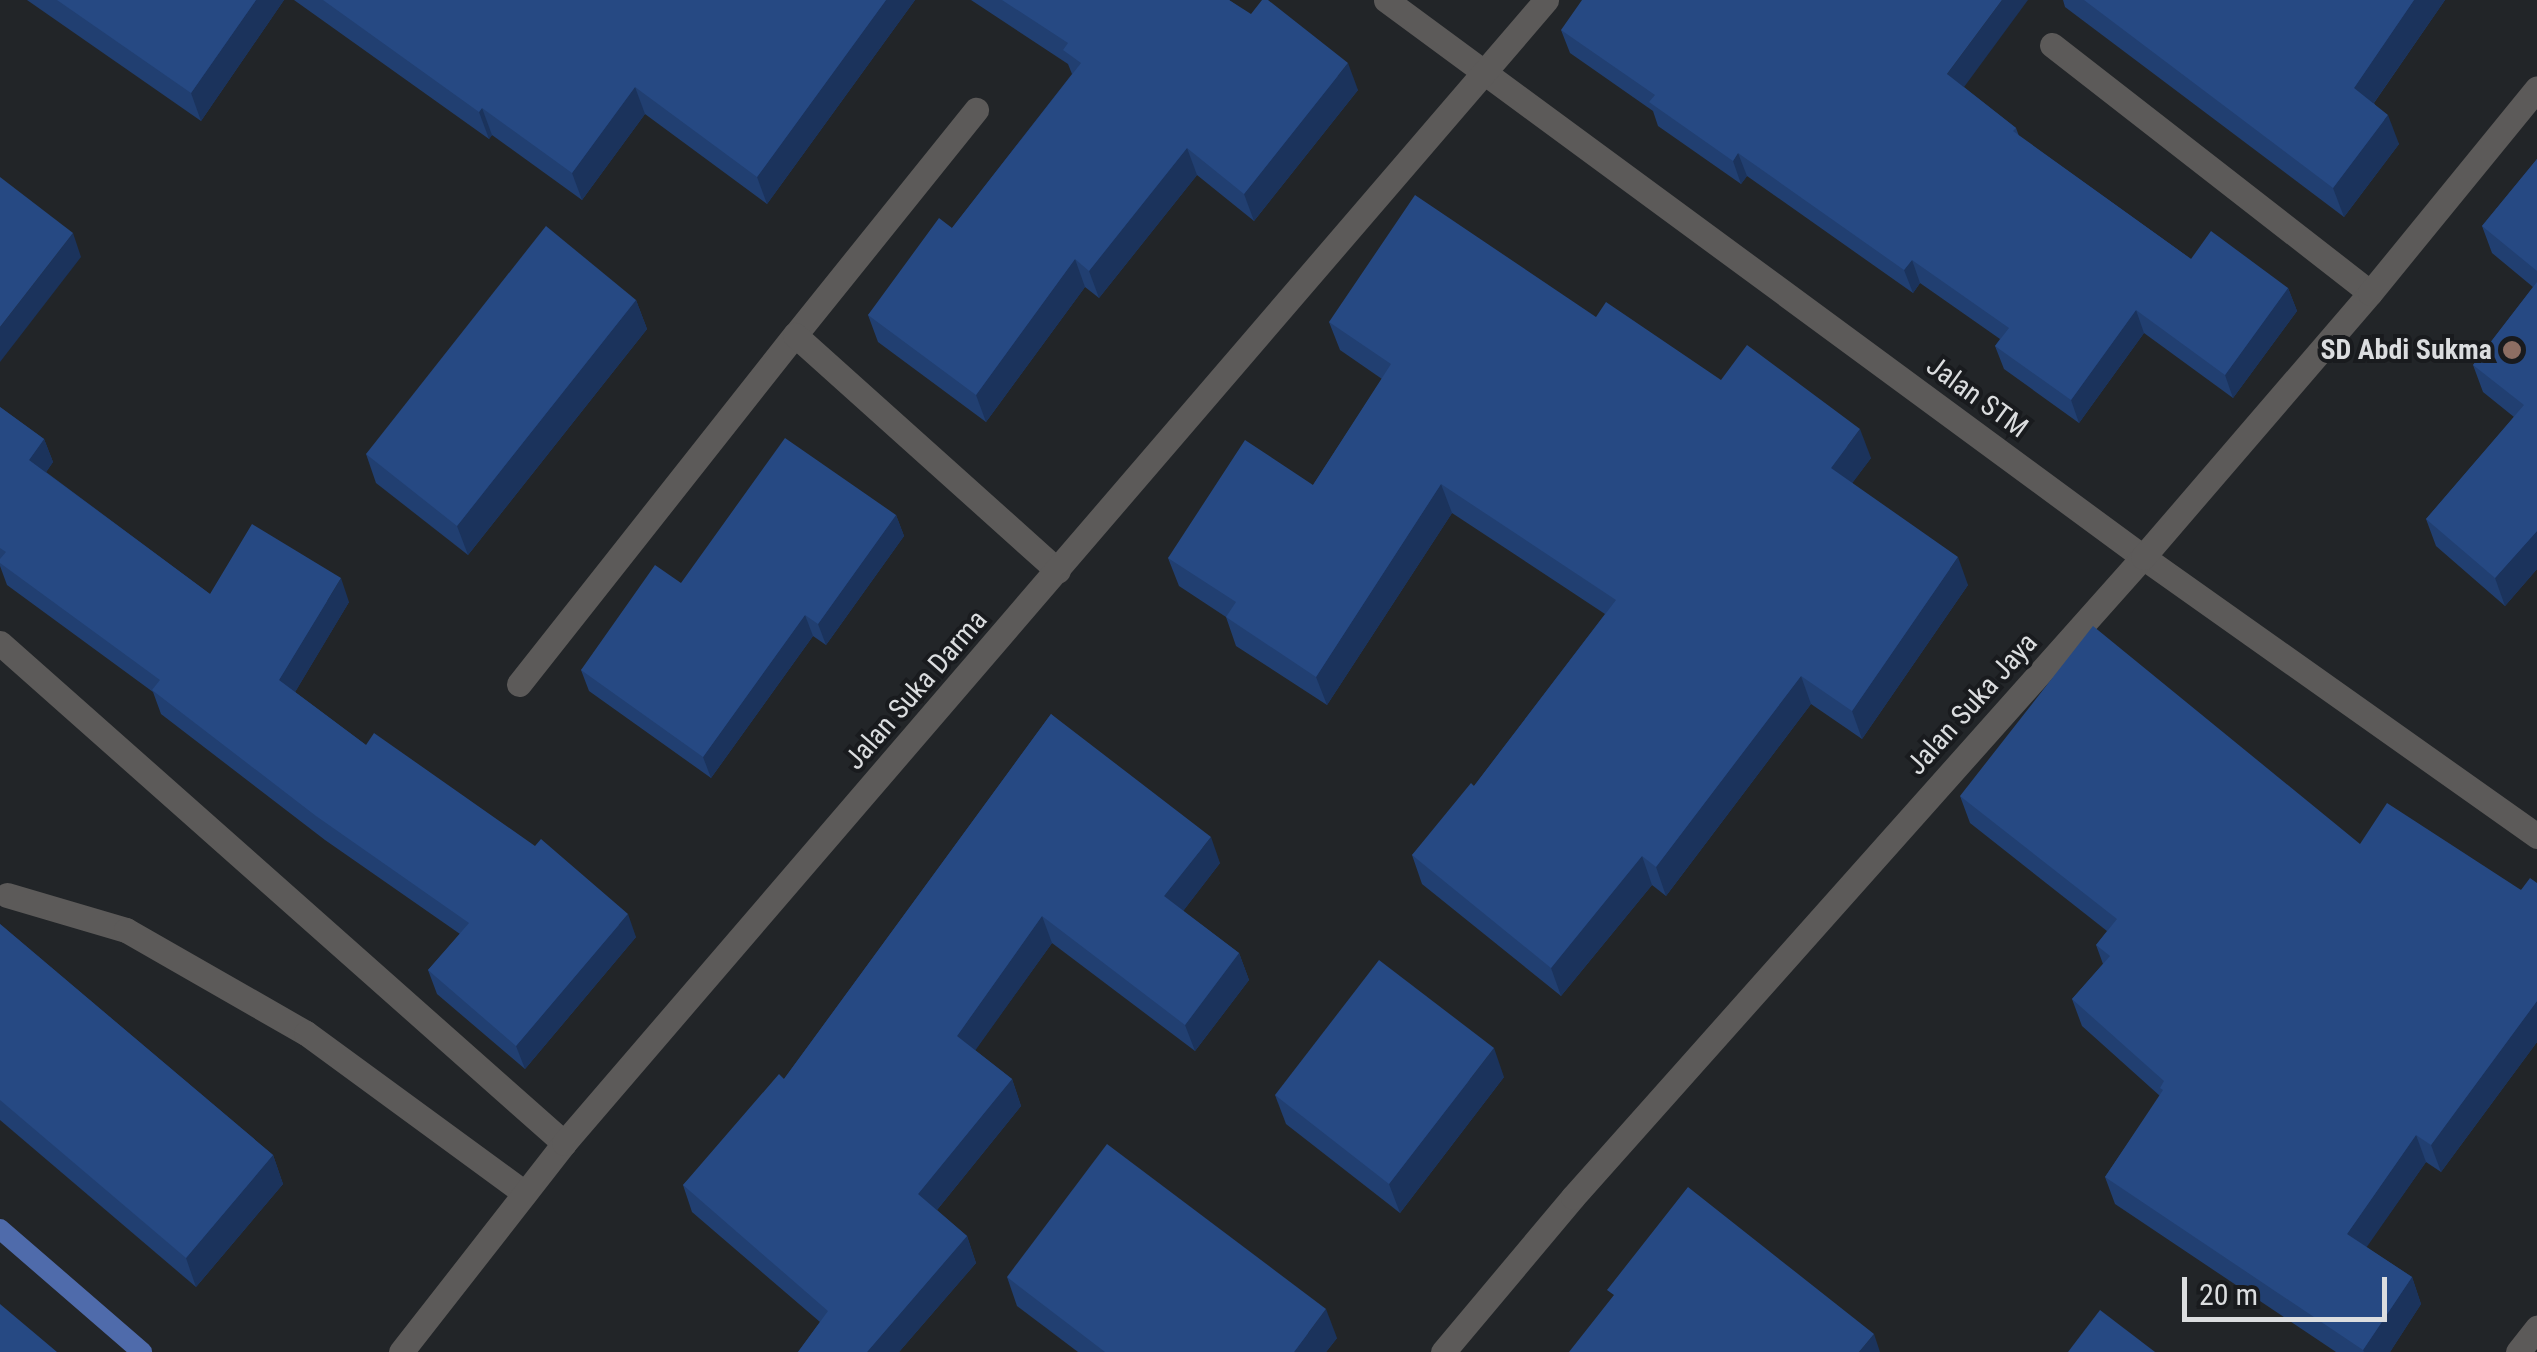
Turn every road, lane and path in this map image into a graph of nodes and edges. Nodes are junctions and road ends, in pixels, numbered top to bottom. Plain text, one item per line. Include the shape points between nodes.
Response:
1 (1386, 0) edge
2 (1546, 0) edge
3 (2052, 45) dead end
4 (1485, 74) junction
5 (2537, 88) edge
6 (976, 110) dead end
7 (2370, 294) junction
8 (795, 336) junction
9 (2143, 557) junction
10 (1058, 571) junction
11 (0, 643) edge
12 (519, 684) dead end
13 (2537, 836) edge
14 (7, 896) dead end
15 (564, 1143) junction
16 (525, 1193) junction
17 (2537, 1328) edge
18 (401, 1352) edge
19 (1443, 1352) edge
20 (2518, 1352) edge

1 - 4 street, Jalan STM
2 - 4 street, Jalan Suka Darma
3 - 7 street
4 - 9 street, Jalan STM
4 - 10 street, Jalan Suka Darma
5 - 7 street, Jalan Suka Jaya
6 - 8 street
7 - 9 street, Jalan Suka Jaya
8 - 10 street
8 - 12 street
9 - 13 street, Jalan STM
9 - 19 street, Jalan Suka Jaya
10 - 15 street, Jalan Suka Darma
11 - 15 street
14 - 16 street via 126,930 290,1024
15 - 16 street, Jalan Suka Darma
16 - 18 street, Jalan Suka Darma
17 - 20 street

